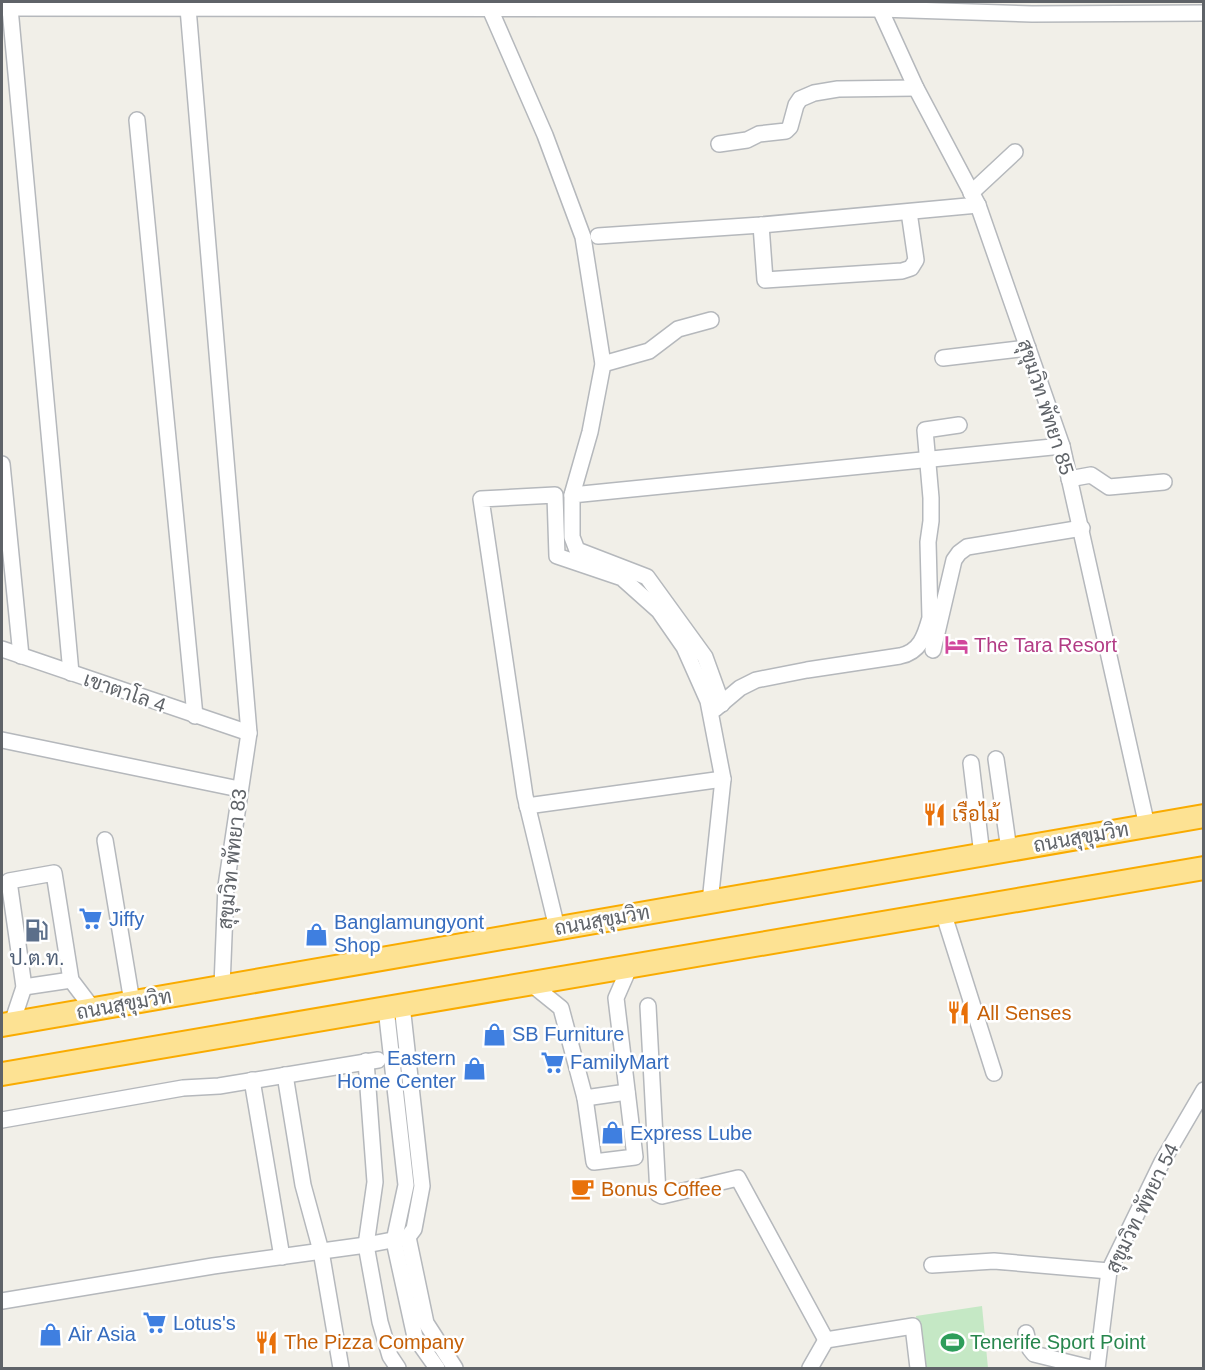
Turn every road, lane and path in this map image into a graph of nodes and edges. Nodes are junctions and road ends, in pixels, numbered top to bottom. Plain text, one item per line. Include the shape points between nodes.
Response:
1 (6, 8) edge
2 (188, 8) junction
3 (490, 9) junction
4 (880, 9) junction
5 (1203, 13) edge
6 (916, 88) junction
7 (137, 120) dead end
8 (719, 144) dead end
9 (1015, 152) dead end
10 (975, 199) junction
11 (909, 212) junction
12 (761, 225) junction
13 (598, 236) dead end
14 (711, 320) dead end
15 (1028, 348) junction
16 (944, 358) dead end
17 (603, 364) junction
18 (959, 425) dead end
19 (1062, 446) junction
20 (927, 460) junction
21 (2, 464) edge
22 (1070, 479) junction
23 (1164, 482) dead end
24 (572, 495) junction
25 (1082, 528) junction
26 (2, 650) edge
27 (933, 650) dead end
28 (21, 656) junction
29 (71, 673) junction
30 (716, 709) junction
31 (195, 716) junction
32 (249, 733) junction
33 (2, 740) edge
34 (996, 759) dead end
35 (971, 763) dead end
36 (723, 779) junction
37 (240, 789) junction
38 (527, 806) junction
39 (1203, 816) edge
40 (1147, 826) junction
41 (105, 840) dead end
42 (1009, 850) junction
43 (982, 855) junction
44 (1203, 868) edge
45 (710, 902) junction
46 (943, 912) junction
47 (557, 928) junction
48 (630, 966) junction
49 (71, 980) junction
50 (530, 983) junction
51 (222, 986) junction
52 (24, 987) junction
53 (132, 1002) junction
54 (394, 1006) junction
55 (648, 1006) dead end
56 (93, 1009) junction
57 (7, 1024) edge
58 (994, 1073) dead end
59 (2, 1074) edge
60 (285, 1075) junction
61 (252, 1080) junction
62 (1203, 1090) edge
63 (627, 1092) junction
64 (585, 1098) junction
65 (2, 1120) edge
66 (401, 1239) junction
67 (366, 1245) junction
68 (321, 1251) junction
69 (282, 1257) junction
70 (932, 1265) dead end
71 (1109, 1271) junction
72 (2, 1301) edge
73 (1026, 1333) dead end
74 (826, 1340) junction
75 (341, 1368) edge
76 (398, 1368) edge
77 (436, 1368) edge
78 (455, 1368) edge
79 (810, 1368) edge
80 (918, 1368) edge
81 (1091, 1368) edge
82 (1097, 1368) edge

1 - 2 street
1 - 29 street
2 - 3 street
2 - 32 street, สุขุมวิท พัทยา 83
3 - 4 street
3 - 17 street via 546,135 583,237
4 - 5 street via 1032,14
4 - 6 street, สุขุมวิท พัทยา 85
6 - 8 street via 814,93 800,99 786,131
6 - 10 street, สุขุมวิท พัทยา 85
7 - 31 street
9 - 10 street
10 - 11 street
10 - 15 street, สุขุมวิท พัทยา 85
11 - 12 street
11 - 12 street via 916,260 902,271 765,280
12 - 13 street
14 - 17 street via 678,328 648,351
15 - 16 street
15 - 19 street, สุขุมวิท พัทยา 85
17 - 24 street via 590,432
18 - 20 street via 925,430
19 - 20 street
19 - 22 street, สุขุมวิท พัทยา 85
20 - 24 street
20 - 30 street via 931,498 930,618 916,651 756,680
21 - 28 street
22 - 23 street via 1091,475 1108,487
22 - 25 street, สุขุมวิท พัทยา 85
24 - 30 street via 572,537 577,550 648,577 705,657
25 - 27 street via 967,547 959,552
25 - 40 street, สุขุมวิท พัทยา 85
26 - 28 street, เขาตาโล 4
28 - 29 street, เขาตาโล 4
29 - 31 street, เขาตาโล 4
30 - 36 street
30 - 38 street via 708,701 684,647 659,610 622,578 557,556 555,495 481,499
31 - 32 street, เขาตาโล 4
32 - 37 street, สุขุมวิท พัทยา 83
33 - 37 street
34 - 42 street
35 - 43 street
36 - 38 street
36 - 45 street
37 - 51 street, สุขุมวิท พัทยา 83 via 226,886
38 - 47 street
39 - 40 highway, ถนนสุขุมวิท
40 - 42 highway, ถนนสุขุมวิท
41 - 53 street
42 - 43 highway, ถนนสุขุมวิท
43 - 45 highway, ถนนสุขุมวิท
44 - 46 highway
45 - 47 highway, ถนนสุขุมวิท
46 - 48 highway
46 - 58 street
47 - 51 highway, ถนนสุขุมวิท
48 - 50 highway
48 - 63 street via 616,998
49 - 52 street
49 - 52 street via 54,873 9,881
49 - 56 street
50 - 54 highway
50 - 64 street via 561,1008
51 - 53 highway, ถนนสุขุมวิท
52 - 57 street
53 - 56 highway, ถนนสุขุมวิท
54 - 59 highway
54 - 66 street via 422,1186 414,1229
55 - 74 street via 658,1194 738,1178
56 - 57 highway, ถนนสุขุมวิท
60 - 61 street
60 - 67 street via 372,1060 375,1182
60 - 68 street via 303,1185
61 - 65 street via 183,1088
61 - 69 street
62 - 71 street, สุขุมวิท พัทยา 54 via 1162,1162
63 - 64 street
63 - 64 street via 635,1158 594,1162
66 - 67 street
66 - 77 street via 415,1337
66 - 78 street via 426,1323
67 - 68 street
67 - 76 street via 380,1322 390,1356
68 - 69 street
68 - 75 street
69 - 72 street
70 - 71 street via 994,1262
71 - 82 street, สุขุมวิท พัทยา 54
73 - 81 street via 1034,1353
74 - 79 street
74 - 80 street via 913,1326

